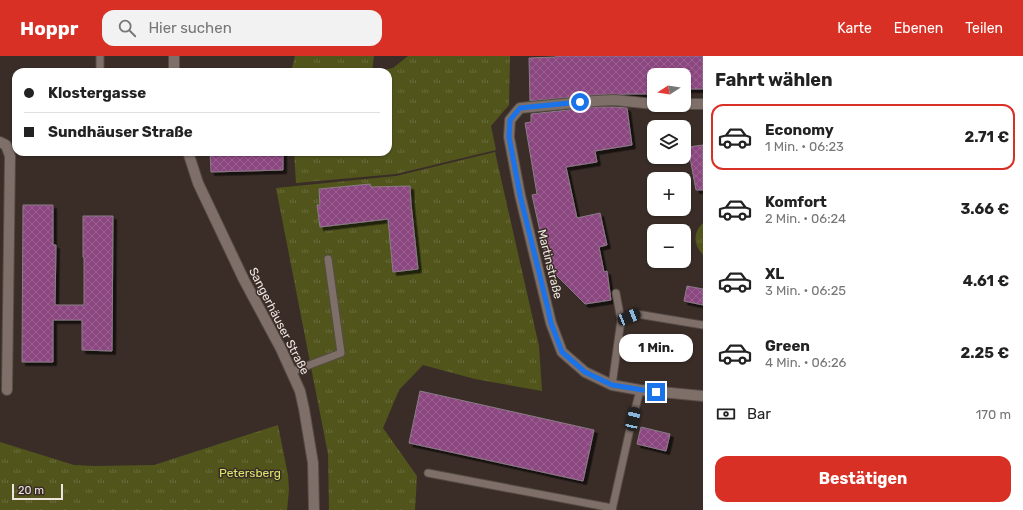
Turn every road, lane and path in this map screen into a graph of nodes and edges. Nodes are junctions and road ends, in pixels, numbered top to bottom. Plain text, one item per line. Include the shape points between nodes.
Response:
1 (100, 56) edge
2 (174, 56) edge
3 (100, 68) edge
4 (174, 68) edge
5 (647, 103) edge
6 (691, 104) edge
7 (703, 104) edge
8 (0, 142) edge
9 (189, 156) edge
10 (328, 259) dead end
11 (616, 293) dead end
12 (621, 320) junction
13 (703, 325) edge
14 (291, 372) junction
15 (612, 385) junction
16 (7, 390) dead end
17 (640, 390) junction
18 (703, 396) edge
19 (428, 473) dead end
20 (612, 509) edge
21 (314, 510) edge

1 - 3 lane
2 - 4 street
5 - 15 street, Martinstraße via 614,100 520,108 510,120 509,137 520,195 551,323 562,352 585,372
6 - 7 street
8 - 16 street via 6,145 10,156
9 - 14 street, Sangerhäuser Straße via 198,184
10 - 14 lane via 341,353
11 - 12 lane
12 - 13 lane via 637,314
12 - 15 lane
14 - 21 street, Sangerhäuser Straße via 300,391 313,463
15 - 17 street, Martinstraße
17 - 18 street, Martinstraße
17 - 20 lane
19 - 20 lane

